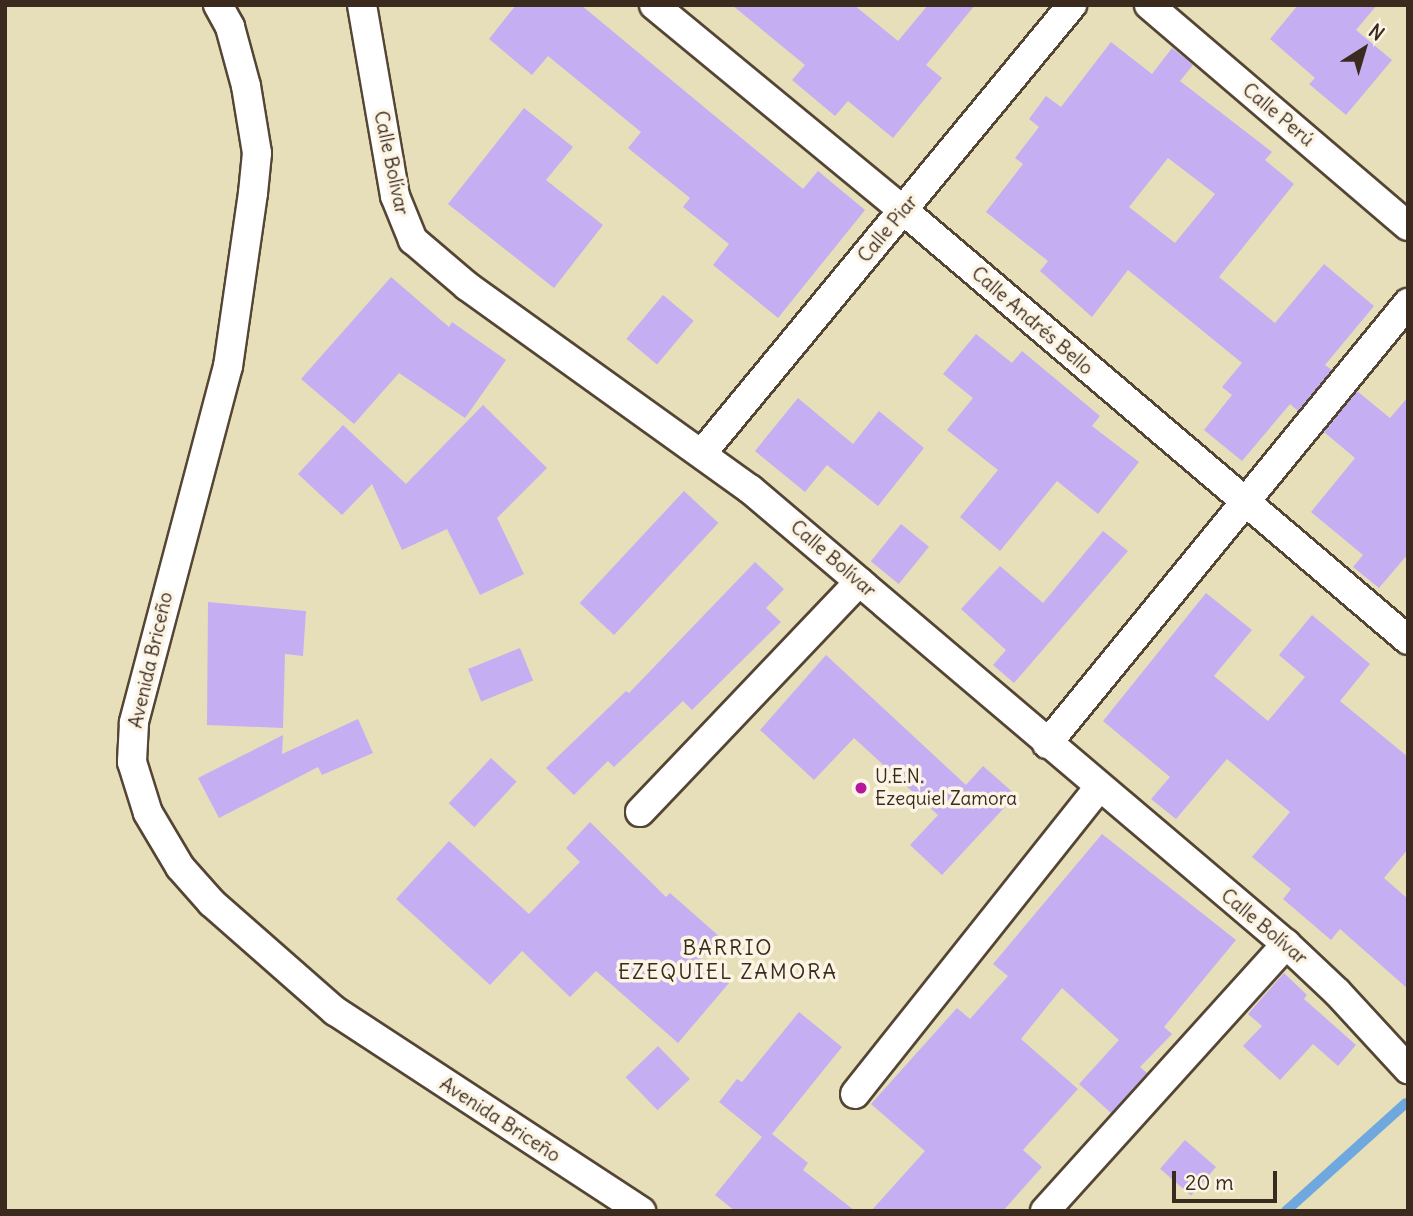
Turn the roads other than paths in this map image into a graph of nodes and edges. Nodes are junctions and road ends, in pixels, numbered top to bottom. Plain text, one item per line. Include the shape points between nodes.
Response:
1 (218, 5) edge
2 (362, 5) edge
3 (654, 5) edge
4 (1072, 5) edge
5 (1149, 5) edge
6 (903, 210) junction
7 (1408, 226) edge
8 (1408, 303) edge
9 (703, 452) junction
10 (1244, 502) junction
11 (859, 582) junction
12 (1408, 640) edge
13 (1047, 744) junction
14 (1098, 788) junction
15 (640, 812) dead end
16 (1286, 944) junction
17 (1408, 1069) edge
18 (855, 1094) dead end
19 (641, 1211) edge
20 (1045, 1211) edge

1 - 19 street, Avenida Briceño via 230,27 246,86 257,153 228,366 134,723 132,762 148,813 180,867 212,903 335,1011
2 - 9 street, Calle Bolívar via 395,196 414,240 467,286
3 - 6 street, Calle Andrés Bello
4 - 6 street, Calle Piar
5 - 7 street, Calle Perú
6 - 9 street, Calle Piar
6 - 10 street, Calle Andrés Bello
8 - 10 street
9 - 11 street, Calle Bolívar
10 - 12 street, Calle Andrés Bello
10 - 13 street
11 - 13 street, Calle Bolívar
11 - 15 street
13 - 14 street, Calle Bolívar
14 - 16 street, Calle Bolívar
14 - 18 street
16 - 17 street, Calle Bolívar
16 - 20 street

